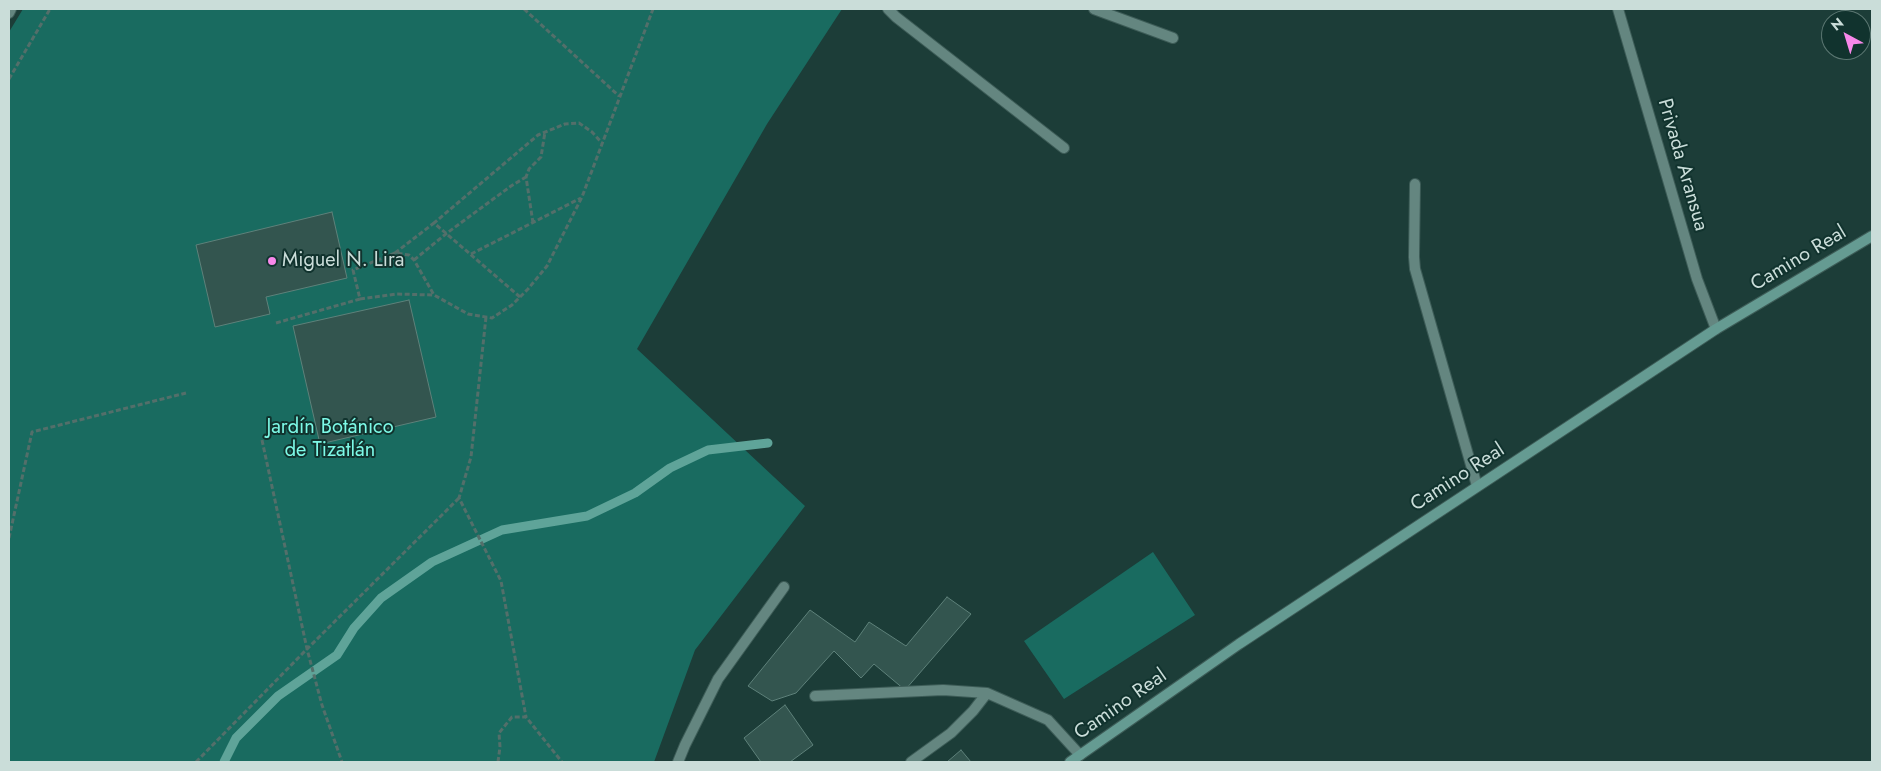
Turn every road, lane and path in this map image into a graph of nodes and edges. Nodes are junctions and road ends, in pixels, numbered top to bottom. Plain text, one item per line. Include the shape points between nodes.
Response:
1 (11, 9) edge
2 (50, 9) edge
3 (524, 9) edge
4 (653, 9) edge
5 (888, 9) edge
6 (1094, 9) edge
7 (1618, 9) edge
8 (9, 13) edge
9 (1173, 38) dead end
10 (9, 79) edge
11 (619, 96) junction
12 (545, 132) junction
13 (602, 144) junction
14 (1064, 148) dead end
15 (526, 177) junction
16 (1415, 184) dead end
17 (582, 198) junction
18 (434, 223) junction
19 (533, 223) junction
20 (447, 233) junction
21 (1872, 236) edge
22 (395, 253) junction
23 (471, 254) junction
24 (414, 260) junction
25 (434, 295) junction
26 (520, 297) junction
27 (360, 299) junction
28 (486, 317) junction
29 (276, 323) dead end
30 (1716, 329) junction
31 (186, 393) dead end
32 (262, 440) dead end
33 (1477, 486) junction
34 (459, 498) junction
35 (9, 538) edge
36 (784, 587) dead end
37 (307, 648) junction
38 (987, 693) junction
39 (815, 696) dead end
40 (526, 716) junction
41 (1080, 755) junction
42 (196, 762) edge
43 (342, 762) edge
44 (498, 762) edge
45 (562, 762) edge
46 (678, 762) edge
47 (911, 762) edge
48 (1070, 762) edge

1 - 8 street
2 - 10 path
3 - 11 path
4 - 11 path
5 - 14 street
6 - 9 street
7 - 30 street, Privada Aransua via 1697,279
11 - 13 path
12 - 13 path via 579,123
12 - 15 path via 541,157
12 - 18 path
13 - 17 path
15 - 19 path
15 - 20 path
16 - 33 street via 1415,270
17 - 19 path
17 - 26 path via 546,266
18 - 20 path
18 - 22 path
19 - 23 path
20 - 23 path
20 - 24 path
21 - 30 main road, Camino Real
22 - 24 path via 409,255
22 - 27 path via 354,270
23 - 26 path
24 - 25 path
25 - 27 path via 397,294
25 - 28 path via 468,314
26 - 28 path via 504,312 492,318
27 - 29 path
28 - 34 path via 471,457
30 - 33 main road, Camino Real
31 - 35 path via 32,432
32 - 37 path
33 - 41 main road, Camino Real via 1239,644
34 - 37 path
34 - 40 path via 501,581
36 - 46 street via 718,679
37 - 42 path
37 - 43 path
38 - 39 street via 943,690
38 - 41 street via 1048,720
38 - 47 street via 951,733
40 - 44 path via 512,717 500,733
40 - 45 path
41 - 48 main road, Camino Real

